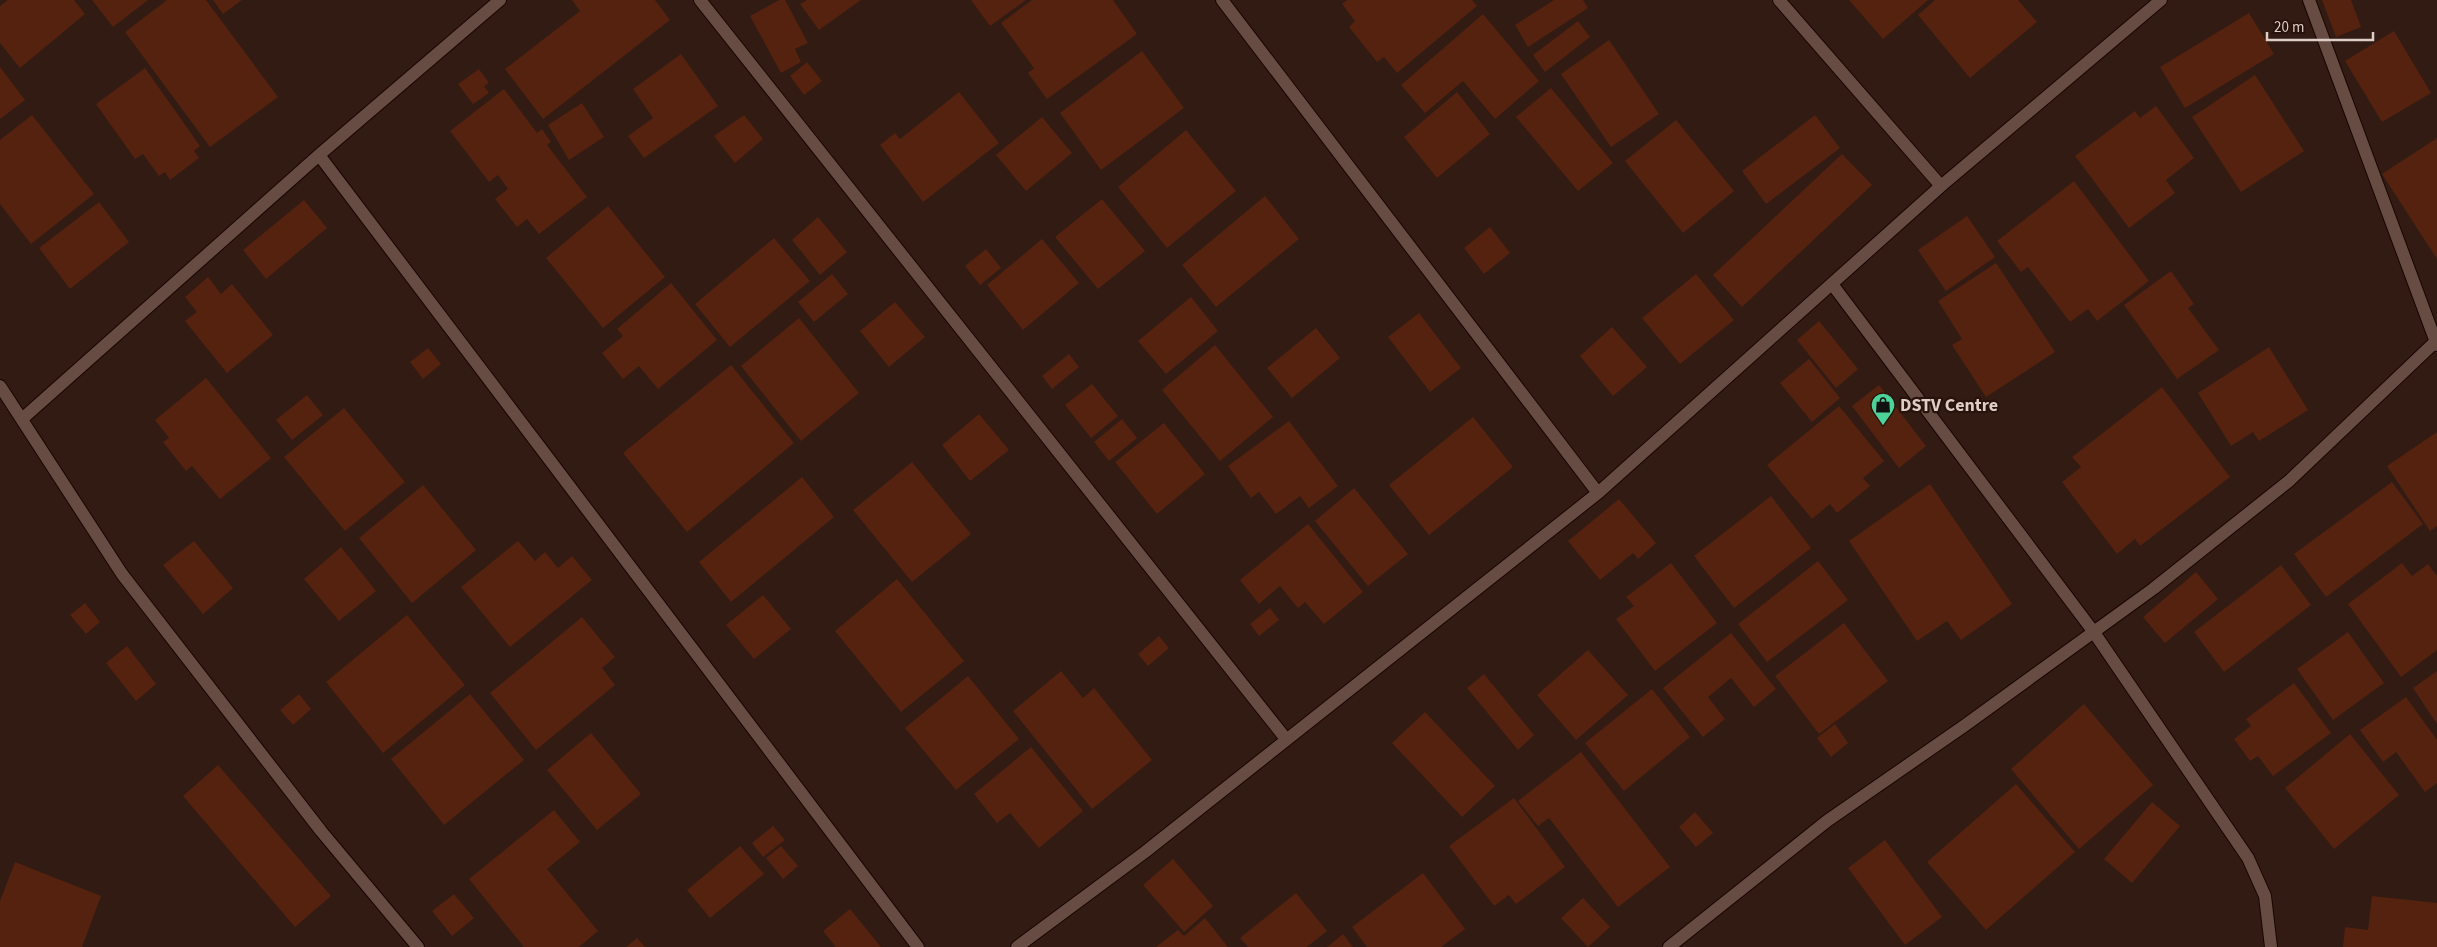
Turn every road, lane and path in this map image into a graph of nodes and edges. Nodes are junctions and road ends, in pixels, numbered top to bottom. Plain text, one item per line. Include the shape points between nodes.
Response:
1 (500, 0) edge
2 (700, 0) edge
3 (1222, 0) edge
4 (1779, 0) edge
5 (2161, 0) edge
6 (2309, 0) edge
7 (319, 155) junction
8 (1941, 186) junction
9 (1832, 284) junction
10 (2436, 343) edge
11 (0, 386) edge
12 (22, 419) junction
13 (1598, 493) junction
14 (2093, 631) junction
15 (1286, 738) junction
16 (418, 947) edge
17 (918, 947) edge
18 (1017, 947) edge
19 (1669, 947) edge
20 (2271, 947) edge

1 - 7 street
2 - 15 street
3 - 13 street
4 - 8 street
5 - 8 street
6 - 10 street
7 - 12 street
7 - 17 street
8 - 9 street
9 - 13 street
9 - 14 street
10 - 14 street via 2290,481 2153,589
11 - 12 street
12 - 16 street via 122,574 321,831
13 - 15 street
14 - 19 street via 1827,821
14 - 20 street via 2248,858 2265,896
15 - 18 street via 1145,852

